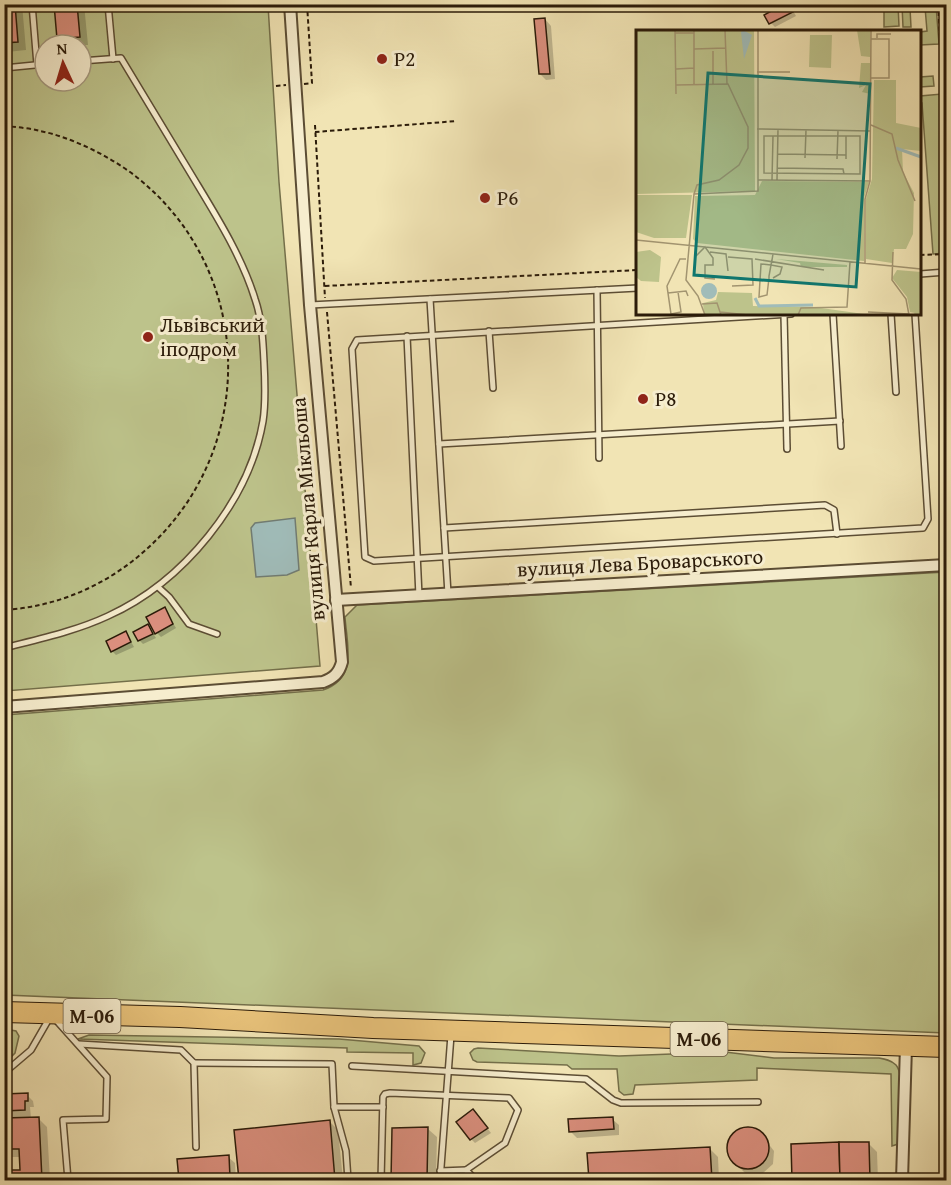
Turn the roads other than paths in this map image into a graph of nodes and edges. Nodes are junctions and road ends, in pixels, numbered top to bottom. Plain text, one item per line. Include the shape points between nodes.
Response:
1 (32, 4) edge
2 (108, 4) edge
3 (290, 4) edge
4 (34, 33) edge
5 (113, 59) junction
6 (93, 61) edge
7 (33, 65) edge
8 (4, 68) edge
9 (946, 272) edge
10 (921, 274) edge
11 (636, 288) edge
12 (597, 290) junction
13 (430, 299) junction
14 (310, 305) junction
15 (767, 315) edge
16 (784, 315) edge
17 (833, 315) edge
18 (891, 315) edge
19 (915, 315) edge
20 (597, 325) junction
21 (489, 331) junction
22 (432, 334) junction
23 (406, 336) junction
24 (493, 388) dead end
25 (896, 392) dead end
26 (840, 421) junction
27 (786, 424) junction
28 (599, 435) junction
29 (439, 444) junction
30 (841, 446) dead end
31 (787, 449) dead end
32 (599, 458) dead end
33 (444, 528) junction
34 (837, 534) junction
35 (446, 557) junction
36 (417, 559) junction
37 (946, 565) edge
38 (158, 587) junction
39 (448, 594) junction
40 (419, 596) junction
41 (336, 600) junction
42 (217, 634) dead end
43 (4, 648) edge
44 (4, 707) edge
45 (4, 1012) edge
46 (52, 1015) junction
47 (451, 1030) junction
48 (79, 1044) junction
49 (906, 1046) junction
50 (946, 1047) edge
51 (194, 1063) junction
52 (352, 1066) dead end
53 (448, 1071) junction
54 (4, 1073) edge
55 (446, 1094) junction
56 (758, 1102) dead end
57 (334, 1107) junction
58 (382, 1107) junction
59 (196, 1147) dead end
60 (466, 1170) junction
61 (440, 1171) junction
62 (68, 1180) edge
63 (348, 1180) edge
64 (381, 1180) edge
65 (441, 1180) edge
66 (476, 1180) edge
67 (902, 1180) edge

1 - 4 lane
2 - 5 lane
3 - 14 street, вулиця Карла Мікльоша
5 - 6 lane
5 - 38 lane via 121,58 209,204 256,300 263,338 262,421 240,488 194,554
7 - 8 lane
9 - 10 lane
11 - 12 lane
12 - 13 lane
12 - 20 lane
13 - 14 lane
13 - 22 lane
14 - 41 street, вулиця Карла Мікльоша
15 - 20 lane
16 - 27 lane
17 - 26 lane
18 - 25 lane
19 - 34 lane via 927,524 918,530
20 - 21 lane
20 - 28 lane
21 - 22 lane
21 - 24 lane
22 - 23 lane
22 - 29 lane
23 - 36 lane
23 - 36 lane via 362,338 352,349 365,557 374,561
26 - 27 lane
26 - 30 lane
27 - 28 lane
27 - 31 lane
28 - 29 lane
28 - 32 lane
29 - 33 lane
33 - 34 lane via 825,505 834,510
33 - 35 lane
34 - 35 lane
35 - 36 lane
35 - 39 lane
36 - 40 lane
37 - 39 street, вулиця Лева Броварського
38 - 42 lane via 189,624
38 - 43 lane via 109,616
39 - 40 street, вулиця Лева Броварського
40 - 41 street, вулиця Лева Броварського
41 - 44 street, вулиця Карла Мікльоша via 342,662 331,679 322,682
45 - 46 highway, М-06
46 - 47 highway, М-06
46 - 48 lane
46 - 54 lane via 31,1050
47 - 49 highway, М-06
47 - 53 lane
48 - 51 lane via 181,1050
48 - 62 lane via 107,1077 106,1119 63,1120
49 - 50 highway, М-06
49 - 67 street
51 - 57 lane via 332,1065
51 - 59 lane
52 - 53 lane
53 - 55 lane
53 - 56 lane via 586,1079 621,1103
55 - 58 lane via 385,1094
55 - 60 lane via 509,1098 518,1110 505,1143
55 - 61 lane
57 - 58 lane
57 - 63 lane via 346,1151
58 - 64 lane
60 - 61 lane
60 - 66 lane
61 - 65 lane

